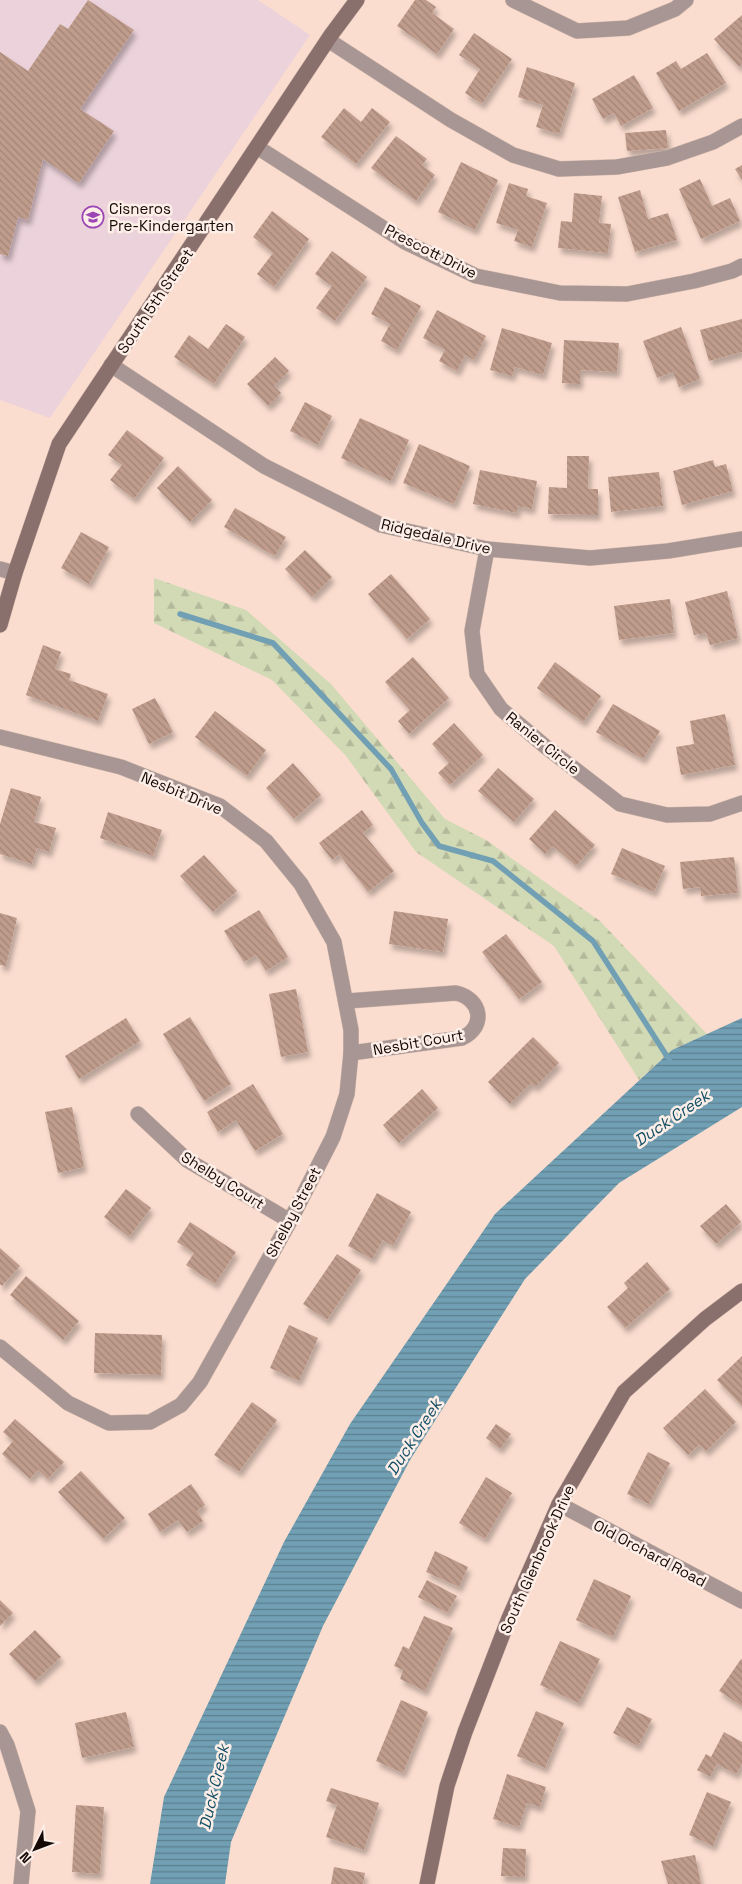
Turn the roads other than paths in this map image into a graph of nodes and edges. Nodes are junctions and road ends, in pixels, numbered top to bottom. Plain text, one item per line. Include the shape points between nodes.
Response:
1 (357, 0) edge
2 (513, 0) edge
3 (686, 0) edge
4 (328, 40) junction
5 (742, 126) edge
6 (257, 147) junction
7 (742, 266) edge
8 (111, 365) junction
9 (742, 539) edge
10 (487, 549) junction
11 (7, 571) edge
12 (0, 625) edge
13 (0, 737) edge
14 (742, 803) edge
15 (347, 1001) junction
16 (351, 1053) junction
17 (138, 1114) dead end
18 (290, 1221) junction
19 (742, 1291) edge
20 (0, 1347) edge
21 (559, 1504) junction
22 (742, 1601) edge
23 (2, 1741) edge
24 (21, 1884) edge
25 (426, 1884) edge

1 - 4 street, South 5th Street
2 - 3 street via 577,31 628,28 675,9
4 - 5 street via 451,120 513,154 559,169 617,167 667,158 713,142
4 - 6 street, South 5th Street
6 - 7 street, Prescott Drive via 406,242 476,276 560,293 627,294 694,281
6 - 8 street, South 5th Street
8 - 10 street, Ridgedale Drive via 264,466 381,525
8 - 11 street, South 5th Street via 59,444
9 - 10 street, Ridgedale Drive via 668,551 590,558
10 - 14 street, Ranier Circle via 472,631 477,674 501,710 620,804 668,815 710,814
11 - 12 street, South 5th Street
13 - 15 street, Nesbit Drive via 121,767 220,806 266,840 301,884 334,942
15 - 16 street, Shelby Street
15 - 16 street, Nesbit Court via 456,993 469,998 478,1017 473,1030 462,1038
16 - 18 street, Shelby Street via 347,1094 333,1136
17 - 18 street, Shelby Court via 187,1160
18 - 20 street, Shelby Street via 200,1382 181,1404 150,1422 109,1423 68,1403
19 - 21 street, South Glenbrook Drive via 705,1319 624,1392
21 - 22 street, Old Orchard Road
21 - 25 street, South Glenbrook Drive via 509,1618 465,1732 447,1786
23 - 24 street via 28,1811

